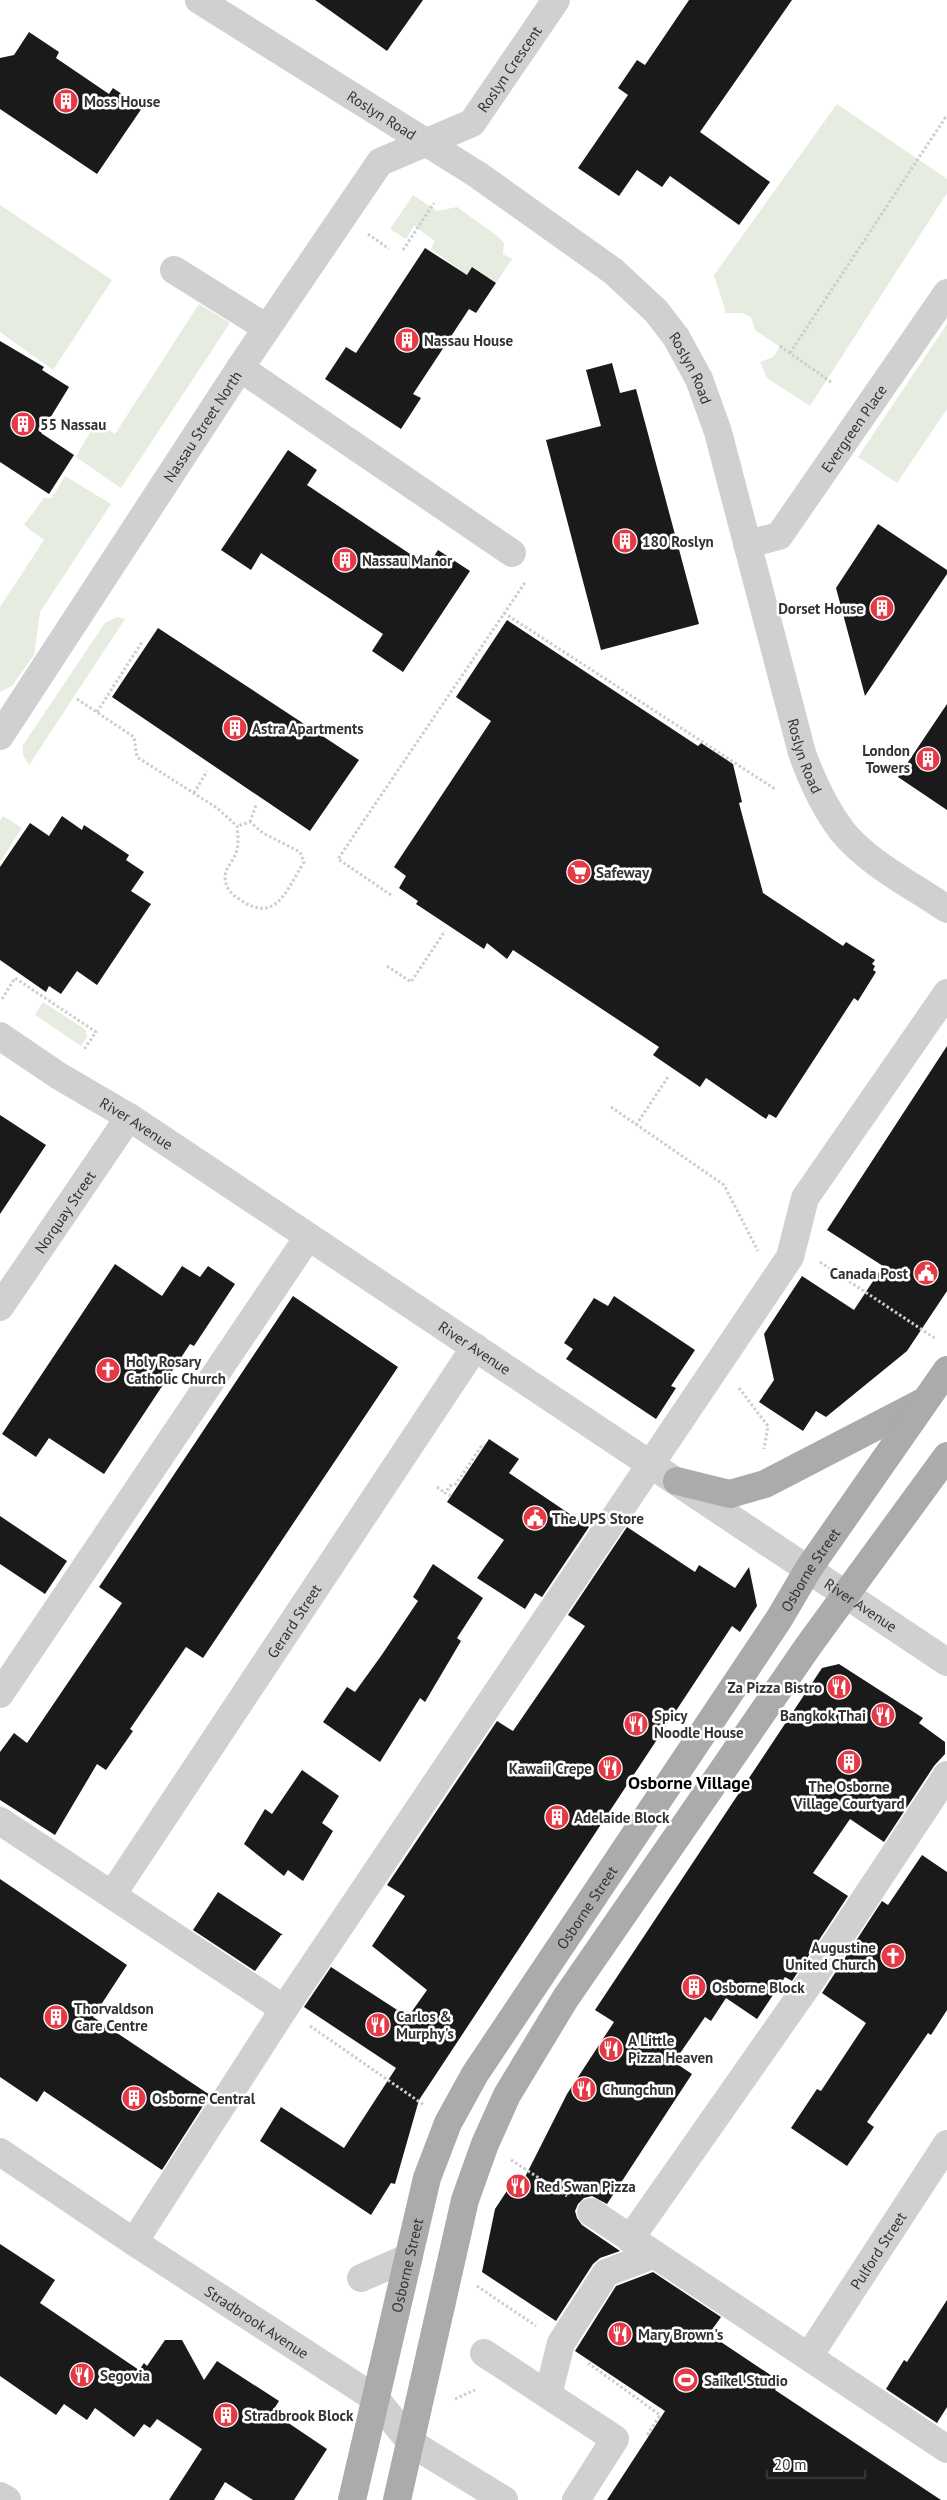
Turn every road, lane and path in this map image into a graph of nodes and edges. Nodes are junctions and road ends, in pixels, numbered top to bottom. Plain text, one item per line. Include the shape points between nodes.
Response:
1 (199, 0) edge
2 (556, 0) edge
3 (947, 115) edge
4 (427, 143) junction
5 (434, 203) dead end
6 (403, 250) dead end
7 (174, 270) dead end
8 (947, 293) edge
9 (267, 328) junction
10 (780, 346) dead end
11 (790, 353) junction
12 (240, 368) junction
13 (831, 382) dead end
14 (747, 544) junction
15 (512, 553) joint
16 (504, 613) junction
17 (142, 642) dead end
18 (78, 699) dead end
19 (96, 712) junction
20 (2, 728) edge
21 (207, 771) dead end
22 (775, 789) dead end
23 (194, 793) junction
24 (256, 805) dead end
25 (250, 822) junction
26 (237, 826) junction
27 (392, 895) dead end
28 (947, 908) edge
29 (445, 931) dead end
30 (386, 966) dead end
31 (947, 992) edge
32 (2, 999) dead end
33 (0, 1036) edge
34 (83, 1052) dead end
35 (668, 1077) dead end
36 (611, 1107) dead end
37 (128, 1117) junction
38 (636, 1125) junction
39 (308, 1237) junction
40 (760, 1254) dead end
41 (812, 1257) dead end
42 (0, 1307) edge
43 (936, 1339) dead end
44 (475, 1347) junction
45 (947, 1370) edge
46 (926, 1400) junction
47 (484, 1446) dead end
48 (947, 1456) edge
49 (650, 1463) junction
50 (677, 1481) junction
51 (437, 1487) dead end
52 (445, 1493) junction
53 (451, 1496) dead end
54 (809, 1568) junction
55 (847, 1595) junction
56 (947, 1662) edge
57 (0, 1694) edge
58 (947, 1775) edge
59 (0, 1821) edge
60 (112, 1896) junction
61 (284, 2009) junction
62 (448, 2123) junction
63 (485, 2144) junction
64 (947, 2144) edge
65 (0, 2152) edge
66 (591, 2212) joint
67 (630, 2239) junction
68 (134, 2242) junction
69 (653, 2254) junction
70 (409, 2258) junction
71 (361, 2278) dead end
72 (475, 2285) dead end
73 (564, 2338) junction
74 (484, 2353) dead end
75 (808, 2356) junction
76 (475, 2390) dead end
77 (548, 2395) junction
78 (376, 2399) junction
79 (455, 2399) dead end
80 (645, 2438) dead end
81 (411, 2443) junction
82 (947, 2449) edge
83 (0, 2496) edge
84 (6, 2500) edge
85 (352, 2500) edge
86 (397, 2500) edge
87 (504, 2500) edge
88 (576, 2500) edge

1 - 4 street, Roslyn Road
2 - 4 street, Roslyn Crescent via 472,123
3 - 11 path
4 - 9 street, Nassau Street North via 380,162
4 - 14 street, Roslyn Road via 478,175 613,271 656,311 676,337 699,379 718,432
5 - 6 path
7 - 9 street
8 - 14 street, Evergreen Place via 779,536
9 - 12 street, Nassau Street North
10 - 11 path
11 - 13 path
12 - 15 street
12 - 20 street, Nassau Street North
14 - 28 street, Roslyn Road via 802,753 819,795 856,846
15 - 16 path via 534,568
16 - 22 path
16 - 27 path via 338,859
17 - 19 path
18 - 19 path
19 - 23 path via 134,737 137,757
21 - 23 path
23 - 26 path
24 - 25 path
25 - 26 path
25 - 26 path via 304,857 289,886 270,908 252,909 232,894 227,886 226,872 238,846
29 - 30 path via 411,982
31 - 49 street via 805,1198 790,1257
32 - 34 path via 15,978 96,1032
33 - 37 street, River Avenue
35 - 38 path
36 - 38 path
37 - 39 street, River Avenue
37 - 42 street, Norquay Street
38 - 40 path via 724,1184
39 - 44 street, River Avenue
39 - 57 street
41 - 43 path
44 - 49 street, River Avenue
44 - 60 street, Gerard Street
45 - 46 main road, Osborne Street
46 - 50 main road via 765,1484 730,1494
46 - 54 main road, Osborne Street
47 - 52 path via 456,1484
48 - 55 main road
49 - 50 street, River Avenue
49 - 61 street
50 - 54 street, River Avenue
51 - 52 path
52 - 53 path
54 - 55 street, River Avenue
54 - 62 main road, Osborne Street via 779,1619 475,2074
55 - 56 street, River Avenue
55 - 63 main road via 565,1999 507,2095
58 - 67 street via 808,1985
59 - 60 street
60 - 61 street
61 - 62 path
61 - 68 street
62 - 70 main road, Osborne Street via 427,2178
63 - 66 path
63 - 81 main road via 465,2200
64 - 75 street, Pulford Street
65 - 68 street, Stradbrook Avenue
66 - 67 street
67 - 69 street
68 - 78 street, Stradbrook Avenue
69 - 73 street via 606,2273
69 - 75 street
70 - 71 street
70 - 78 main road, Osborne Street
72 - 73 path
73 - 77 street
73 - 80 path via 660,2415
74 - 77 street
75 - 82 street
76 - 79 path
77 - 88 street via 615,2439
78 - 81 street, Stradbrook Avenue
78 - 85 main road, Osborne Street
81 - 86 main road
81 - 87 street, Stradbrook Avenue
83 - 84 street

